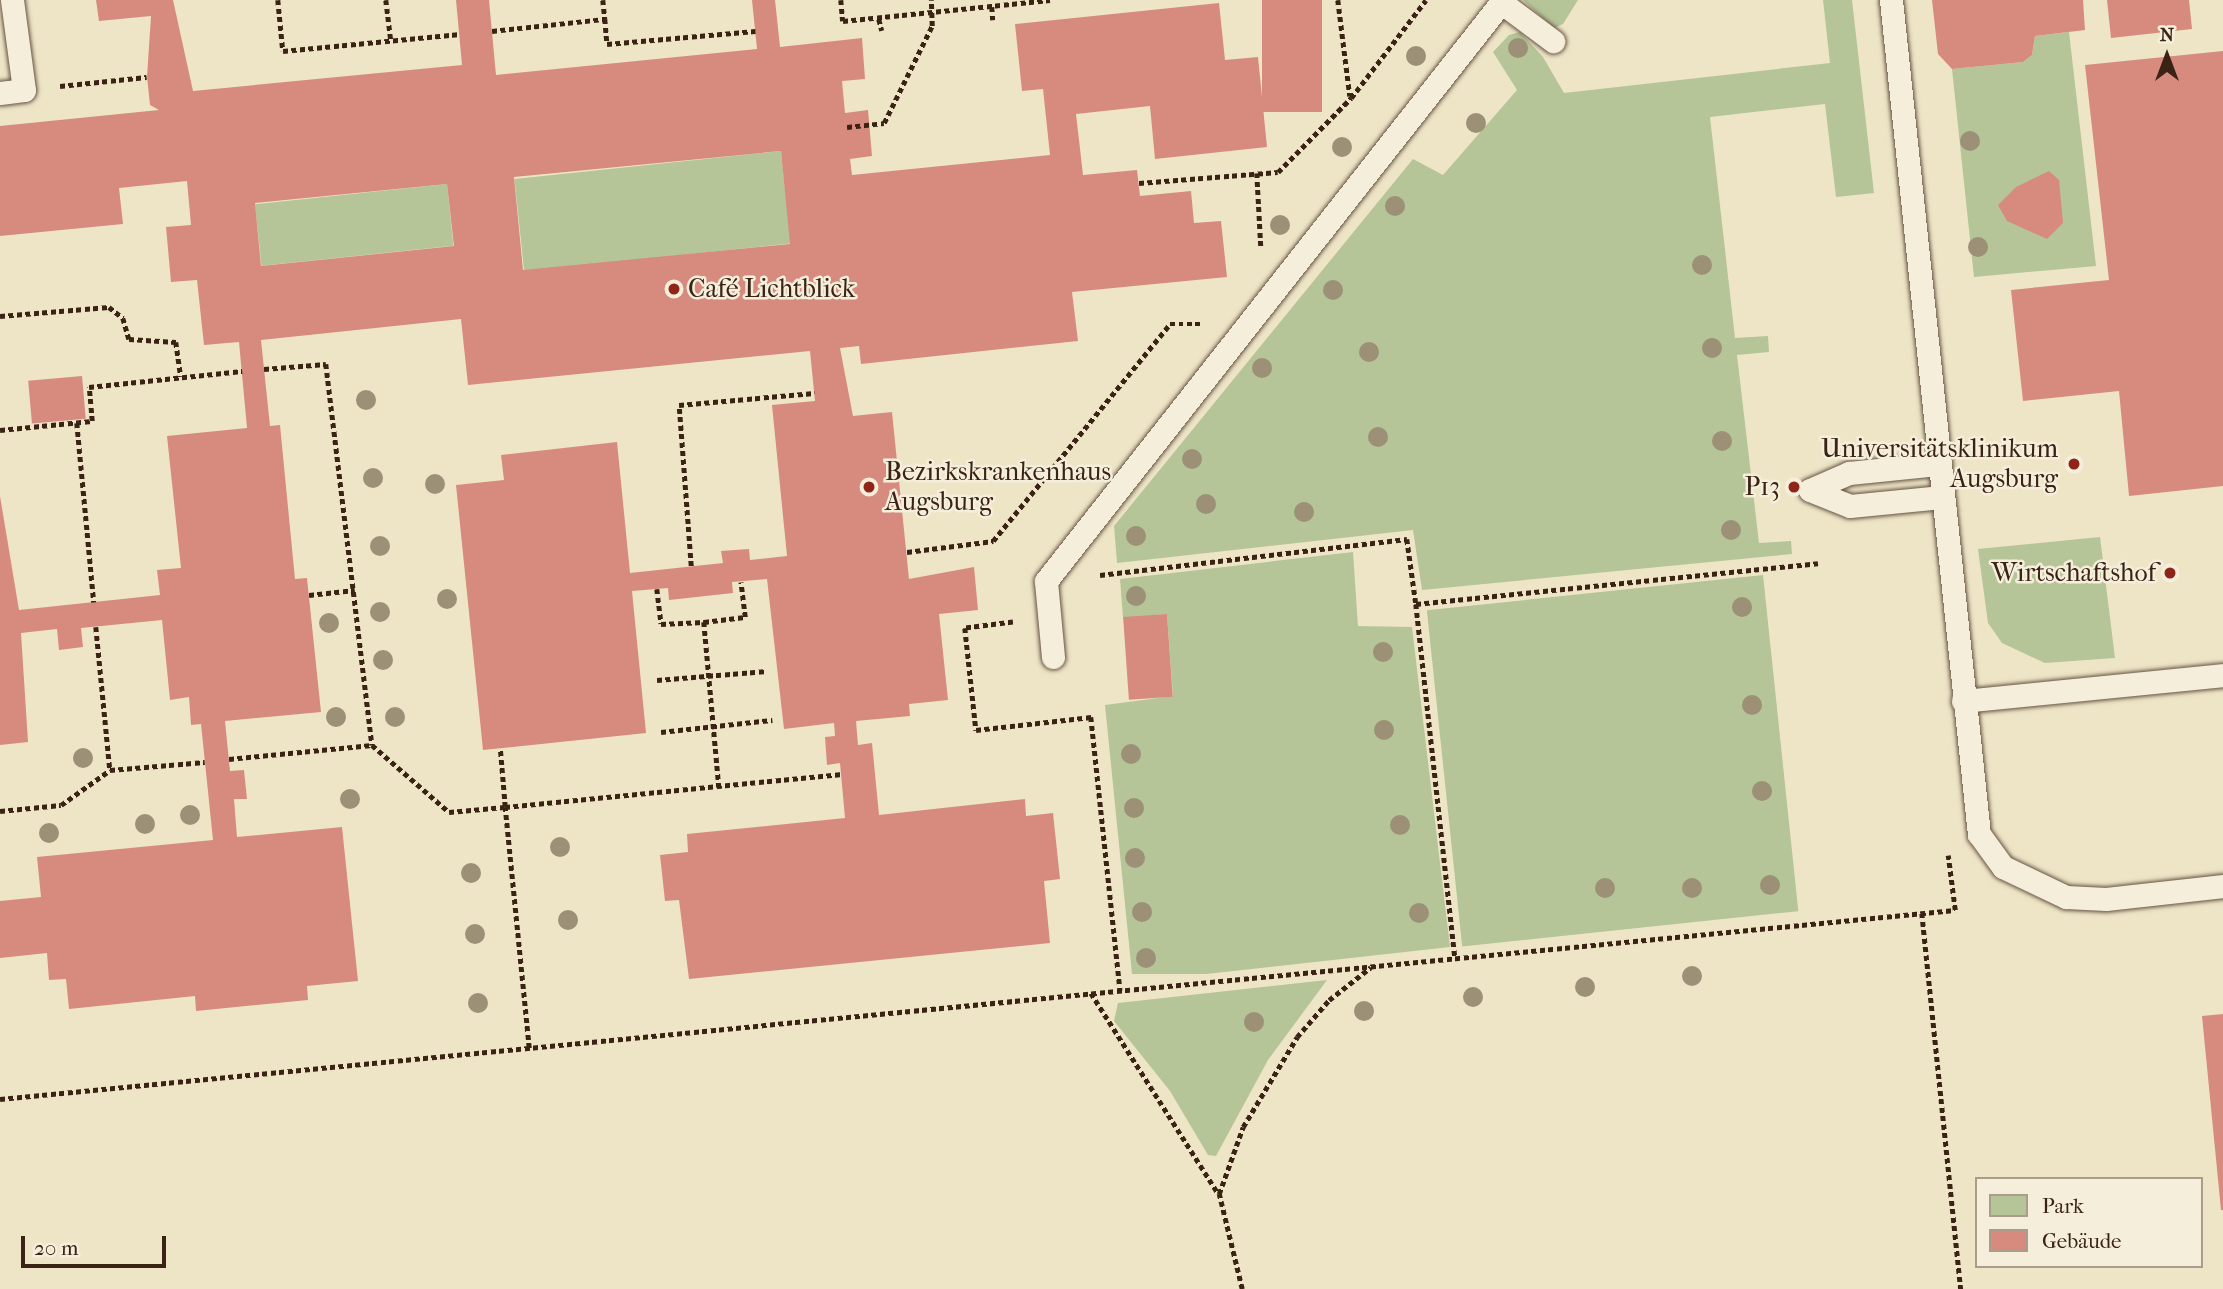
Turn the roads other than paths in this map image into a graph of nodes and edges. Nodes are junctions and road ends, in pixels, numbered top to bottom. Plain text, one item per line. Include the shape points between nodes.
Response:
1 (12, 0) edge
2 (1891, 0) edge
3 (1502, 1) edge
4 (1553, 41) dead end
5 (0, 93) edge
6 (1938, 464) junction
7 (1942, 497) junction
8 (1053, 657) dead end
9 (2223, 675) edge
10 (1963, 701) junction
11 (2223, 886) edge

1 - 5 lane via 24,90
2 - 6 lane
3 - 4 lane
3 - 8 lane via 1046,581
6 - 7 lane
6 - 7 lane via 1849,473 1810,490 1850,506
7 - 10 lane
9 - 10 lane
10 - 11 lane via 1979,834 2003,867 2066,897 2106,899

